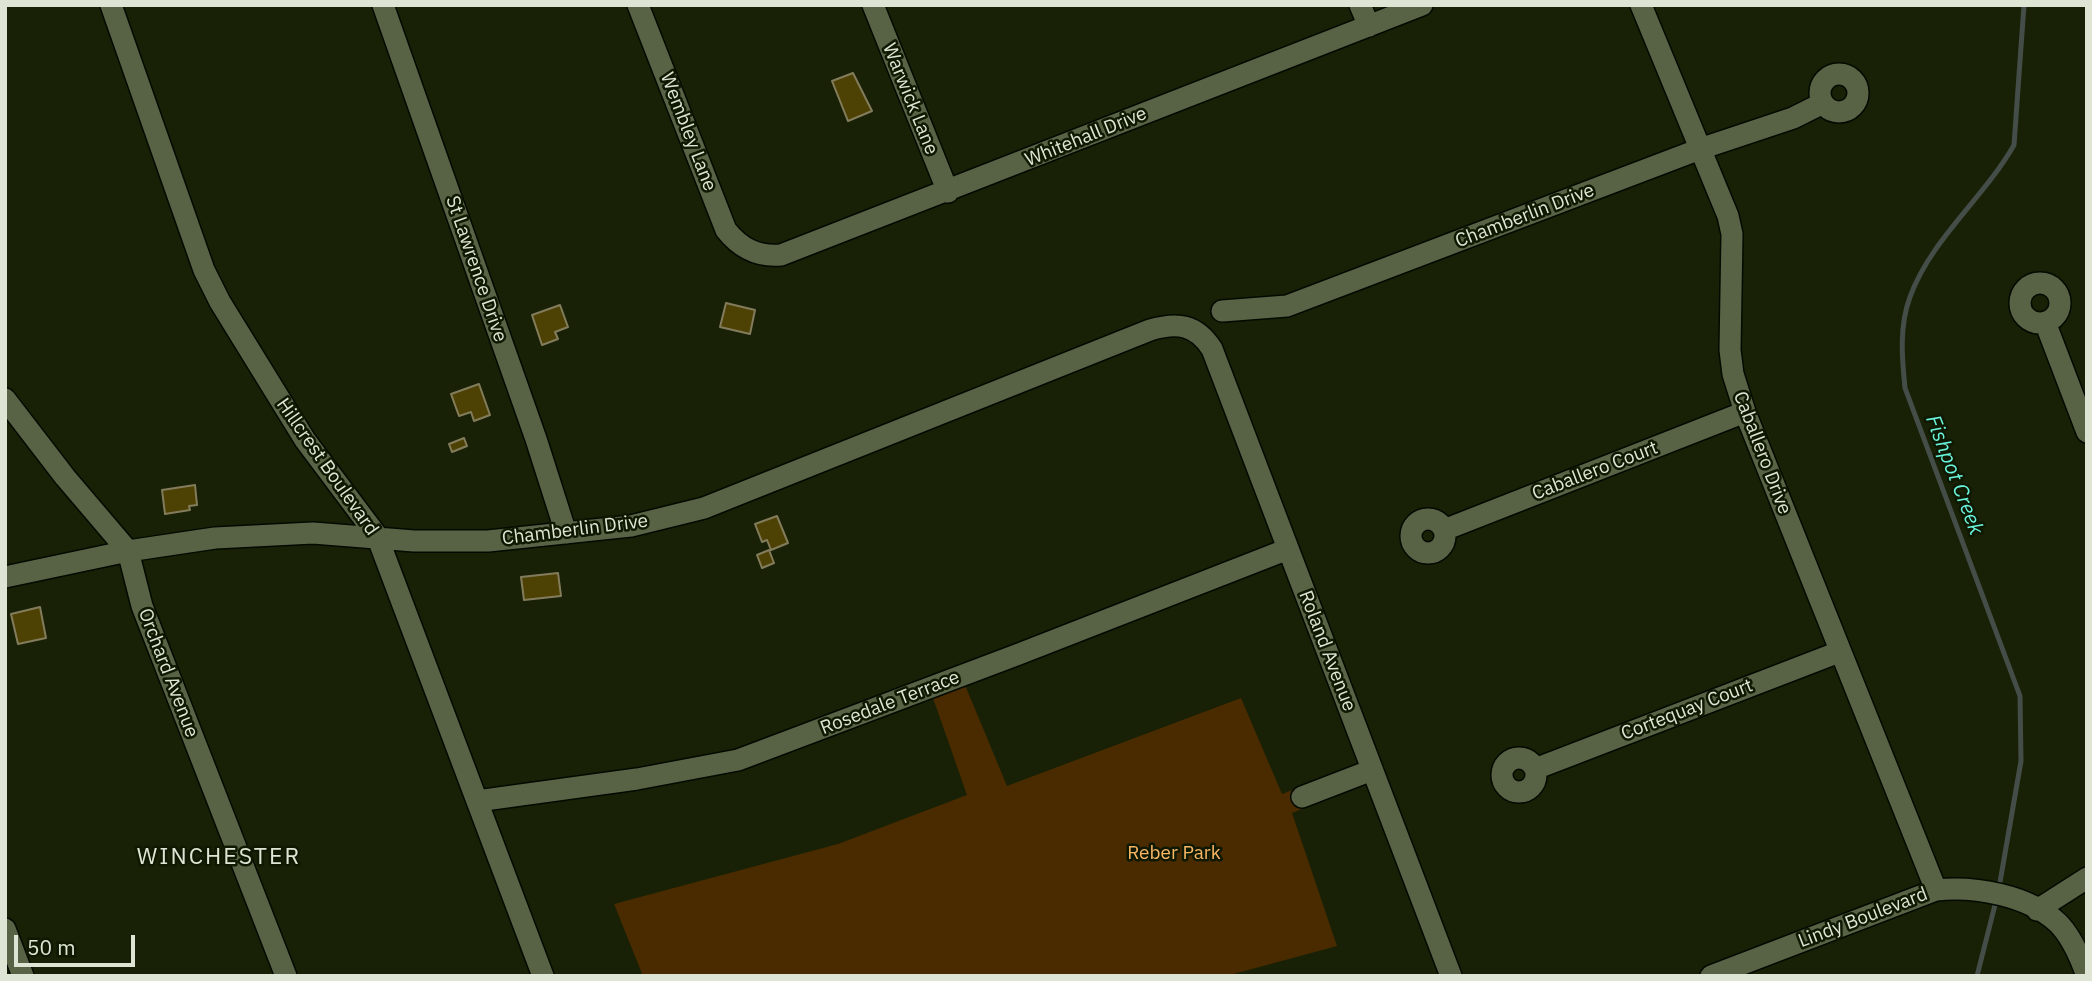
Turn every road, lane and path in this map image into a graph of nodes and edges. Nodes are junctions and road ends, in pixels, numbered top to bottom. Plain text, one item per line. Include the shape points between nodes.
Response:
1 (111, 5) edge
2 (383, 5) edge
3 (638, 5) edge
4 (873, 5) edge
5 (1360, 5) edge
6 (1422, 5) edge
7 (1641, 5) edge
8 (1369, 26) junction
9 (1823, 103) dead end
10 (1700, 149) junction
11 (948, 192) junction
12 (749, 250) joint
13 (1222, 311) dead end
14 (2045, 322) dead end
15 (1196, 330) joint
16 (5, 399) edge
17 (1745, 412) junction
18 (2086, 427) edge
19 (1444, 530) dead end
20 (566, 533) junction
21 (377, 536) junction
22 (1287, 549) junction
23 (128, 551) junction
24 (5, 578) edge
25 (1839, 652) junction
26 (1535, 769) dead end
27 (1372, 770) junction
28 (1302, 797) dead end
29 (477, 801) junction
30 (2087, 878) edge
31 (1946, 889) junction
32 (2028, 906) junction
33 (5, 929) edge
34 (2083, 966) edge
35 (1723, 974) edge
36 (23, 976) edge
37 (286, 976) edge
38 (543, 976) edge
39 (1451, 976) edge

1 - 21 street, Hillcrest Boulevard via 204,270 220,302 305,440
2 - 20 street, St Lawrence Drive
3 - 12 street, Wembley Lane via 726,230
4 - 11 street, Warwick Lane
5 - 8 street
6 - 8 street, Whitehall Drive
7 - 10 street, Caballero Drive
8 - 11 street, Whitehall Drive
9 - 10 street, Chamberlin Drive via 1793,118
10 - 13 street, Chamberlin Drive via 1287,306
10 - 17 street, Caballero Drive via 1732,234 1730,349 1732,374
11 - 12 street, Whitehall Drive via 781,255 767,257
14 - 18 street
15 - 20 street, Chamberlin Drive via 1176,325 1150,330 704,508 631,526
15 - 22 street, Roland Avenue via 1212,349
16 - 23 street, Orchard Avenue
17 - 19 street, Caballero Court
17 - 25 street, Caballero Drive
20 - 21 street, Chamberlin Drive via 488,541
21 - 23 street, Chamberlin Drive via 241,536
21 - 29 street, Hillcrest Boulevard
22 - 27 street, Roland Avenue
22 - 29 street, Rosedale Terrace via 738,760
23 - 24 street, Chamberlin Drive
23 - 37 street, Orchard Avenue via 142,606
25 - 26 street, Cortequay Court
25 - 31 street, Caballero Drive
27 - 28 street
27 - 39 street, Roland Avenue
29 - 38 street, Hillcrest Boulevard
30 - 32 street
31 - 32 street
31 - 35 street, Lindy Boulevard
32 - 34 street via 2058,923
33 - 36 street

